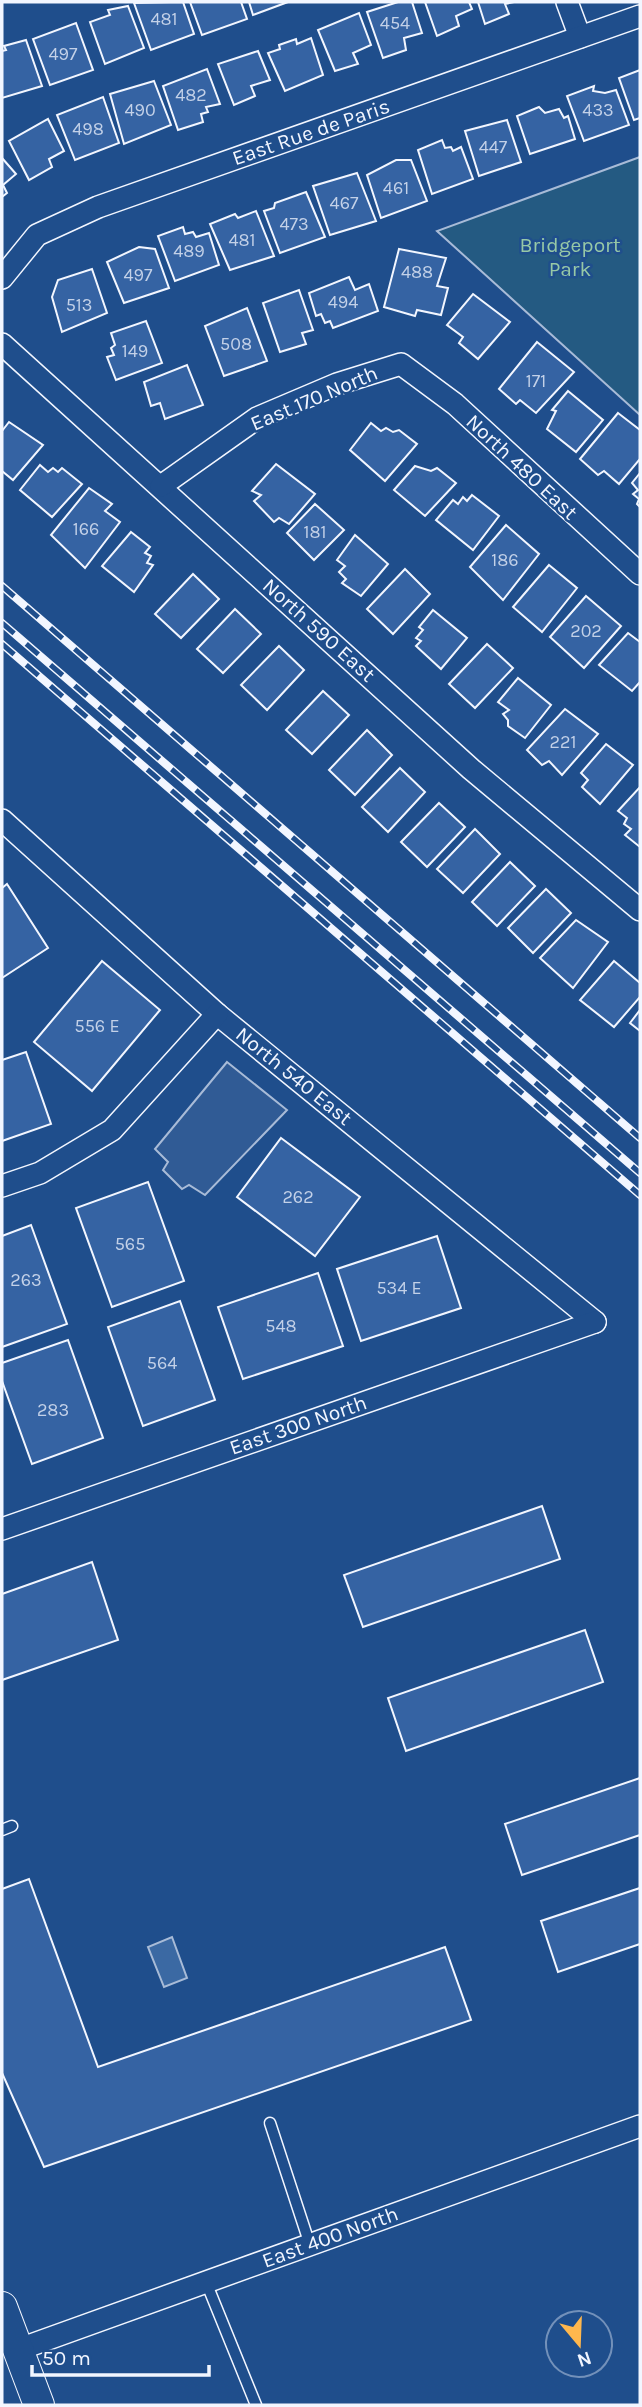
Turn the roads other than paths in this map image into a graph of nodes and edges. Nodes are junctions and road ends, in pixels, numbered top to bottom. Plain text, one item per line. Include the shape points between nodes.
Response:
1 (567, 2) edge
2 (640, 16) edge
3 (580, 37) junction
4 (2, 278) edge
5 (2, 344) edge
6 (401, 364) joint
7 (161, 486) junction
8 (640, 574) edge
9 (2, 820) edge
10 (640, 910) edge
11 (218, 1014) junction
12 (2, 1186) edge
13 (595, 1322) joint
14 (4, 1522) edge
15 (270, 2123) dead end
16 (640, 2126) edge
17 (310, 2245) junction
18 (206, 2282) junction
19 (2, 2307) edge
20 (20, 2349) junction
21 (39, 2405) edge
22 (256, 2405) edge

1 - 3 street
2 - 3 street, East Rue de Paris
3 - 4 street, East Rue de Paris via 98,206 37,235
5 - 7 street, North 590 East
6 - 7 street, East 170 North via 337,384 257,418
6 - 8 street, North 480 East via 455,404
7 - 10 street, North 590 East via 471,769
9 - 11 street, North 540 East
11 - 12 street via 111,1130 40,1173
11 - 13 street, North 540 East
13 - 14 street, East 300 North
15 - 17 lane
16 - 17 street, East 400 North
17 - 18 street, East 400 North
18 - 20 street, East 400 North
18 - 22 lane
19 - 20 main road
20 - 21 main road

